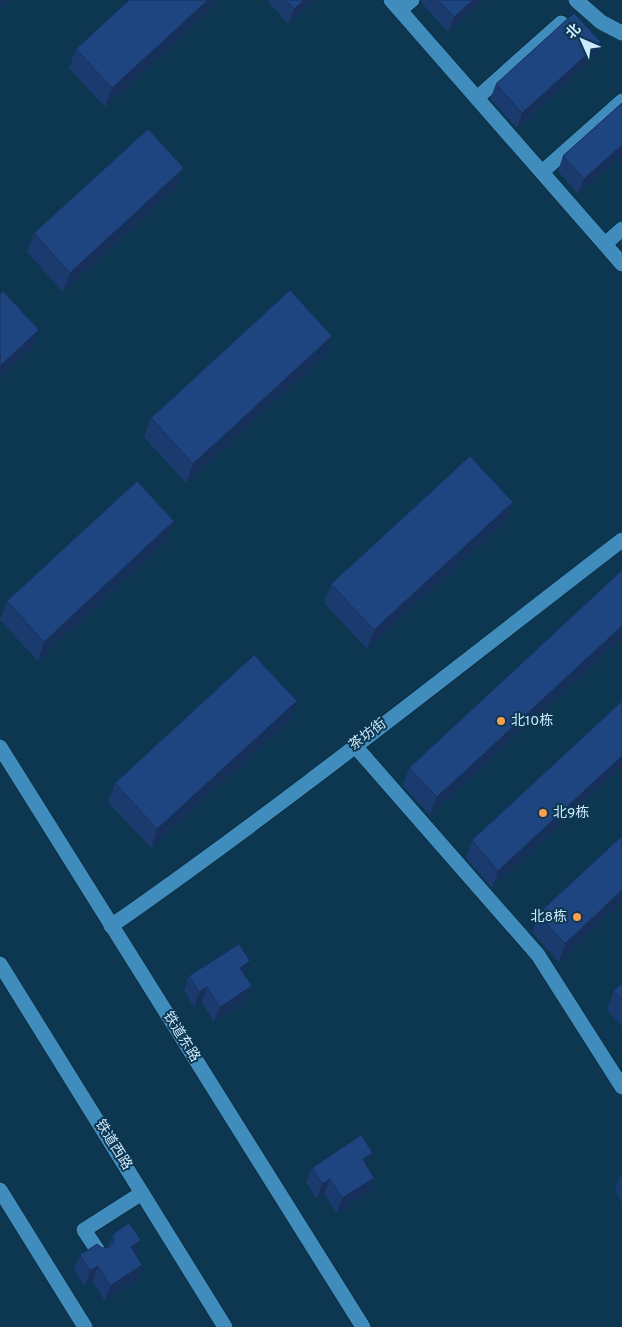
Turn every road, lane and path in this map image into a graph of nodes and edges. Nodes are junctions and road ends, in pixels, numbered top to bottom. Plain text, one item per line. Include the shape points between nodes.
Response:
1 (412, 0) edge
2 (576, 0) edge
3 (396, 5) edge
4 (561, 23) edge
5 (622, 33) edge
6 (477, 98) junction
7 (622, 101) edge
8 (542, 172) junction
9 (622, 229) edge
10 (605, 244) junction
11 (622, 264) edge
12 (622, 540) edge
13 (355, 746) junction
14 (0, 747) edge
15 (111, 926) junction
16 (0, 964) edge
17 (622, 1088) edge
18 (0, 1190) edge
19 (142, 1193) junction
20 (100, 1254) edge
21 (85, 1327) edge
22 (225, 1327) edge
23 (363, 1327) edge

1 - 3 street
2 - 5 street via 601,22
3 - 6 street
4 - 6 street
6 - 8 street
7 - 8 street
8 - 10 street
9 - 10 street
10 - 11 street
12 - 13 street, 茶坊街
13 - 15 street, 茶坊街
13 - 17 street via 538,955
14 - 15 street, 铁道东路
15 - 23 street, 铁道东路
16 - 19 street, 铁道西路
18 - 21 street
19 - 20 street via 84,1230
19 - 22 street, 铁道西路

